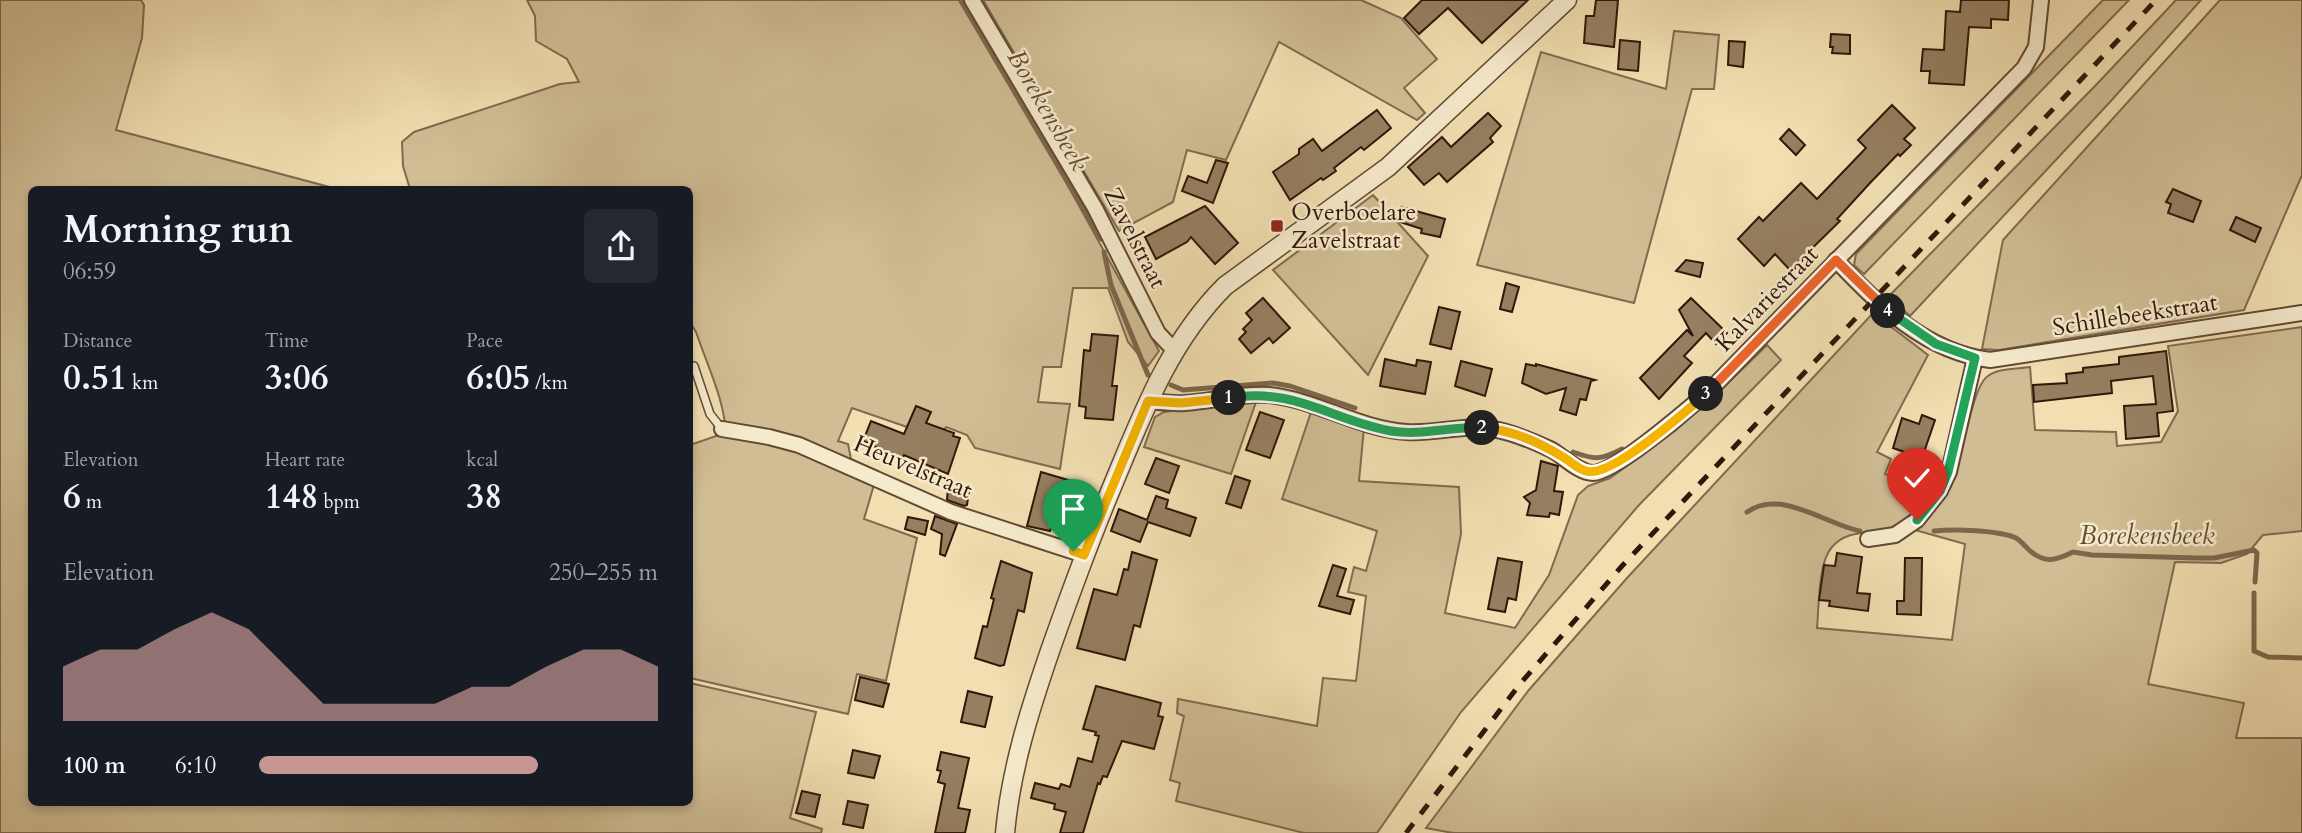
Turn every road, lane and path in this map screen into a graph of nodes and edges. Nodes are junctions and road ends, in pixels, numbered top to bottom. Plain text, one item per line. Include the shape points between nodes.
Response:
1 (972, 0) edge
2 (1567, 0) edge
3 (2040, 0) edge
4 (1836, 260) junction
5 (2302, 313) edge
6 (1174, 350) junction
7 (1975, 358) junction
8 (694, 366) dead end
9 (1148, 401) junction
10 (723, 429) joint
11 (1868, 539) dead end
12 (1084, 555) junction
13 (1005, 833) edge

1 - 6 street, Zavelstraat via 1095,208 1158,333
2 - 6 street via 1388,167 1224,286
3 - 4 street, Kalvariestraat via 2036,47 2024,68
4 - 7 street, Schillebeekstraat via 1911,328 1936,344
4 - 9 street, Kalvariestraat via 1691,407 1595,473 1528,440 1489,428 1391,431 1269,395 1181,403
5 - 7 street, Schillebeekstraat via 1990,360
6 - 9 street
7 - 11 street via 1940,491 1917,520 1895,535
8 - 10 lane via 710,414
9 - 12 street
10 - 12 street, Heuvelstraat via 799,445 951,512
12 - 13 street via 1025,723

